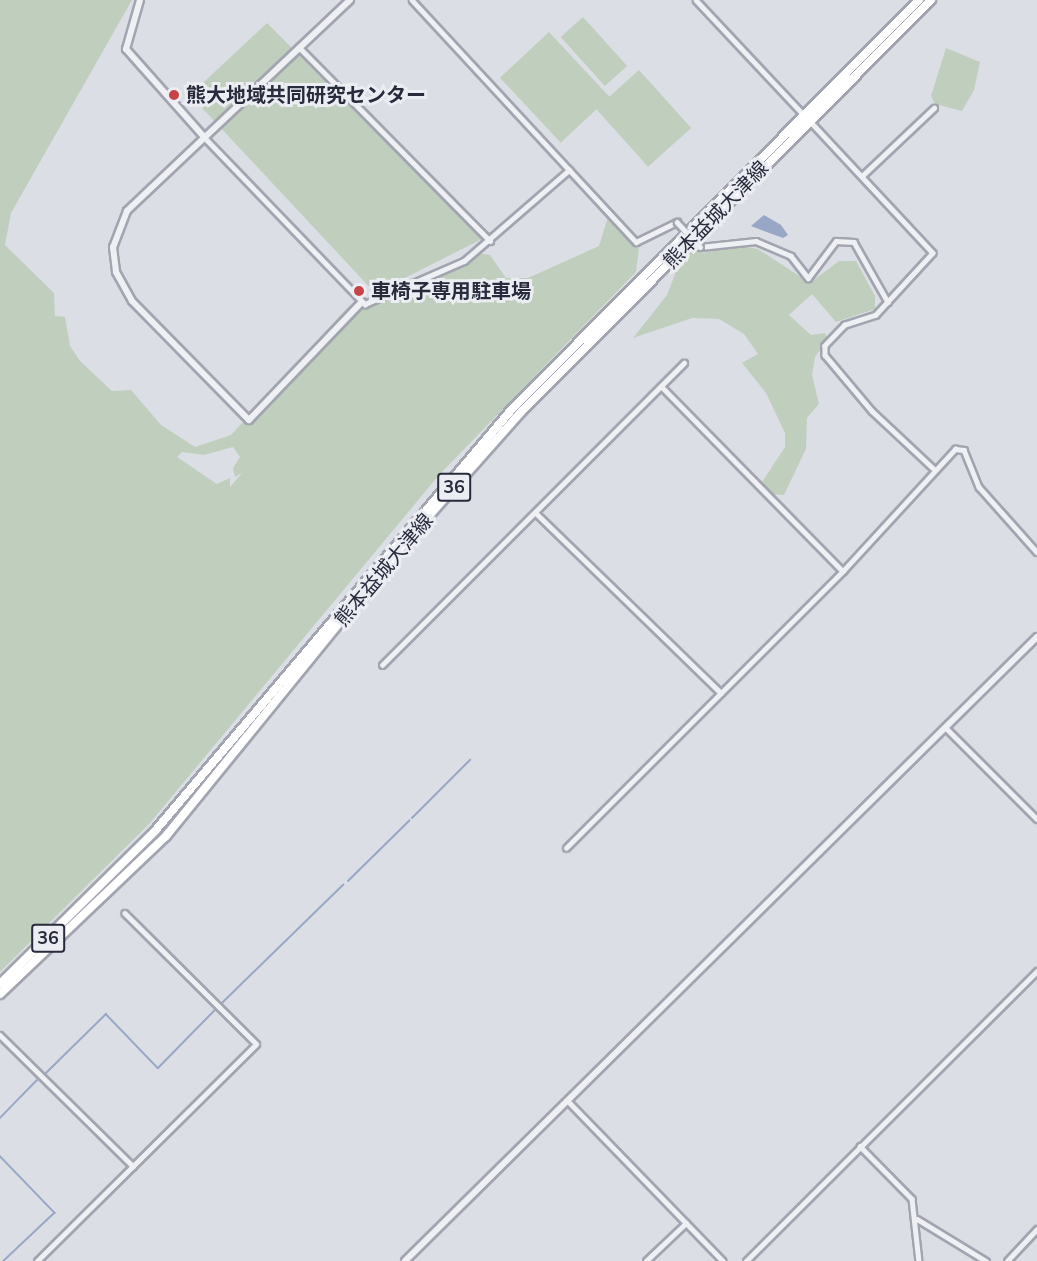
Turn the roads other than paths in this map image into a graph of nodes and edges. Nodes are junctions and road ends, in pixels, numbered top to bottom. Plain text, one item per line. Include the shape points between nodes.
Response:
1 (140, 0) edge
2 (350, 0) edge
3 (412, 0) edge
4 (696, 0) edge
5 (919, 0) edge
6 (932, 0) edge
7 (300, 48) junction
8 (934, 108) dead end
9 (807, 118) junction
10 (205, 138) junction
11 (569, 170) junction
12 (862, 176) junction
13 (490, 241) junction
14 (888, 302) junction
15 (361, 303) junction
16 (684, 363) dead end
17 (662, 387) junction
18 (935, 470) junction
19 (536, 513) junction
20 (1037, 552) edge
21 (843, 571) junction
22 (1037, 637) edge
23 (382, 665) dead end
24 (721, 693) junction
25 (945, 728) junction
26 (1037, 819) edge
27 (566, 848) dead end
28 (125, 914) dead end
29 (1037, 971) edge
30 (0, 984) edge
31 (0, 994) edge
32 (0, 1035) edge
33 (569, 1102) junction
34 (860, 1146) junction
35 (133, 1166) junction
36 (916, 1219) junction
37 (686, 1223) junction
38 (1037, 1229) edge
39 (37, 1261) edge
40 (405, 1261) edge
41 (646, 1261) edge
42 (723, 1261) edge
43 (746, 1261) edge
44 (919, 1261) edge
45 (986, 1261) edge
46 (1006, 1261) edge

1 - 10 street via 126,49
2 - 7 street
3 - 11 street
4 - 9 street
5 - 9 main road, 熊本益城大津線 / 36
6 - 9 main road, 熊本益城大津線 / 36
7 - 10 street
7 - 13 street
8 - 12 street
9 - 12 street
9 - 30 main road, 熊本益城大津線 / 36 via 512,409 155,831
9 - 31 main road, 熊本益城大津線 / 36 via 522,411 395,554 166,836
10 - 15 street
10 - 15 street via 127,211 116,234 116,273 132,301 249,420
11 - 13 street
11 - 14 street, bridge via 636,242 677,222 700,247 756,242 790,256 808,278 836,241 854,242
12 - 14 street via 933,253
13 - 15 street via 464,261
14 - 18 street via 876,315 845,325 825,346 825,355 872,411
16 - 17 street
17 - 19 street
17 - 21 street
18 - 20 street via 955,449 964,450 979,487
18 - 21 street
19 - 23 street
19 - 24 street
21 - 24 street
22 - 25 street
24 - 27 street
25 - 26 street
25 - 33 street
28 - 35 street via 256,1044
29 - 34 street
32 - 35 street
33 - 37 street
33 - 40 street
34 - 36 street via 912,1199
34 - 43 street
35 - 39 street
36 - 44 street
36 - 45 street
37 - 41 street
37 - 42 street
38 - 46 street

